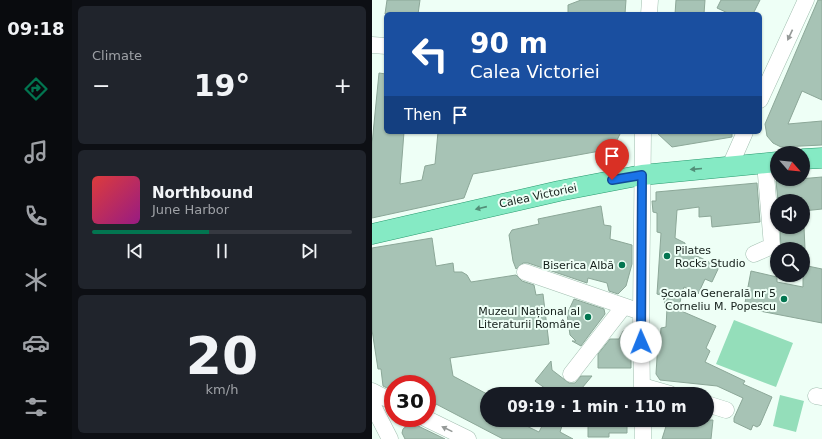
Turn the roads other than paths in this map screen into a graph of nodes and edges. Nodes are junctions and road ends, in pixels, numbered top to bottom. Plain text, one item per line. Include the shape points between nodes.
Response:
1 (650, 0) edge
2 (806, 0) edge
3 (649, 12) edge
4 (372, 45) edge
5 (384, 46) edge
6 (762, 96) edge
7 (643, 134) edge
8 (744, 134) edge
9 (822, 158) edge
10 (810, 159) edge
11 (770, 162) edge
12 (730, 166) junction
13 (642, 175) junction
14 (771, 186) edge
15 (372, 234) edge
16 (754, 254) dead end
17 (525, 272) dead end
18 (624, 306) junction
19 (641, 312) junction
20 (571, 374) dead end
21 (642, 387) edge
22 (372, 391) edge
23 (384, 397) edge
24 (372, 404) edge
25 (714, 406) edge
26 (726, 410) dead end
27 (436, 423) edge
28 (643, 427) edge
29 (390, 439) edge
30 (468, 439) edge
31 (643, 439) edge

1 - 3 street
2 -> 6 street
4 - 5 street
7 - 13 street
8 - 12 street
9 - 10 main road
11 - 12 main road, Calea Victoriei
12 -> 13 main road, Calea Victoriei
13 -> 15 main road, Calea Victoriei via 559,190
13 - 19 street
14 - 16 street via 772,246
17 - 18 street via 599,292
18 - 19 street
18 - 20 street
19 - 21 street
22 - 23 street
24 - 29 street
25 - 26 street
30 -> 27 street
28 - 31 street

